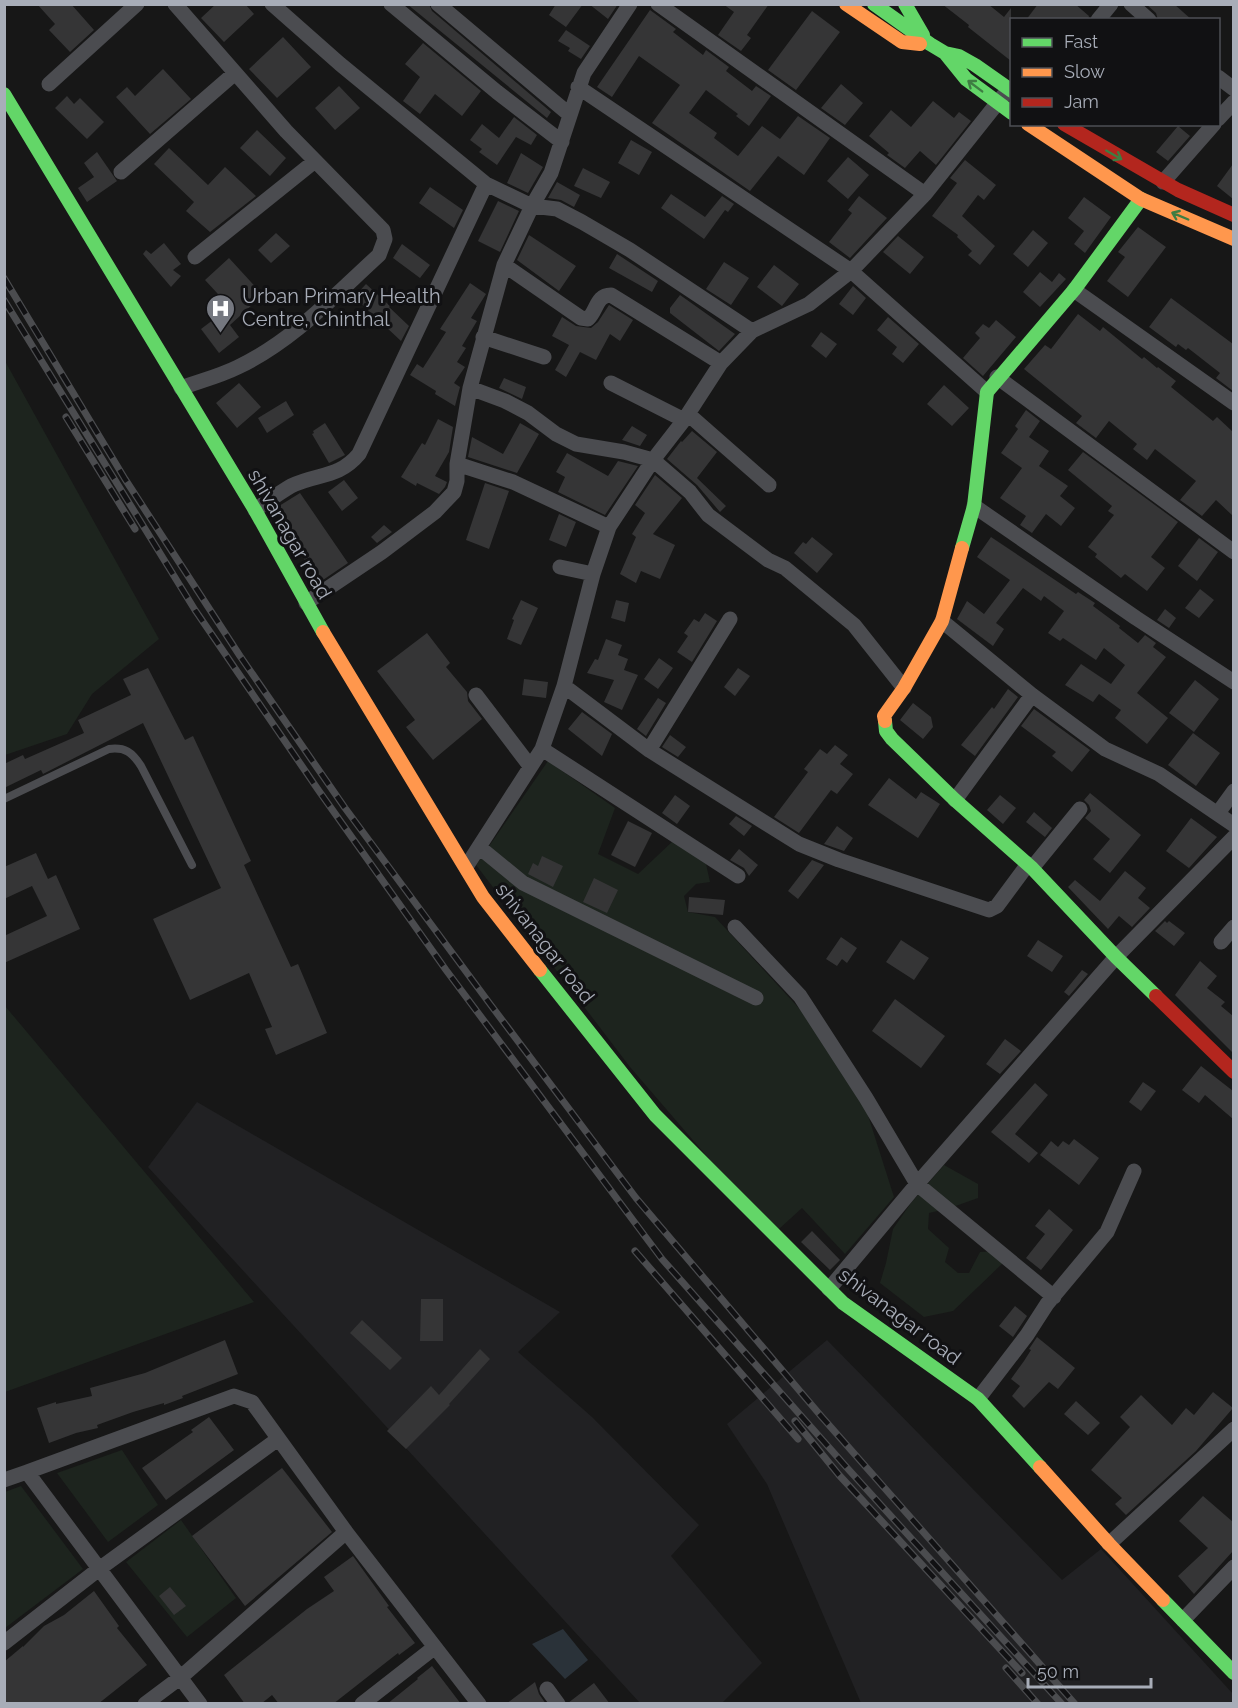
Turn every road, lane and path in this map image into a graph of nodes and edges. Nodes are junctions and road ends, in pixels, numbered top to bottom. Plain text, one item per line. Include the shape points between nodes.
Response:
1 (137, 4) edge
2 (175, 4) edge
3 (272, 4) edge
4 (391, 4) edge
5 (438, 4) edge
6 (630, 4) edge
7 (658, 4) edge
8 (846, 4) edge
9 (874, 4) edge
10 (906, 4) edge
11 (1112, 4) edge
12 (1131, 4) edge
13 (1100, 18) edge
14 (1147, 18) edge
15 (928, 43) junction
16 (945, 53) junction
17 (234, 73) junction
18 (1220, 79) edge
19 (49, 84) dead end
20 (578, 87) junction
21 (1233, 89) edge
22 (1010, 90) edge
23 (4, 94) edge
24 (1233, 102) edge
25 (997, 103) junction
26 (1010, 112) edge
27 (570, 115) junction
28 (1220, 117) edge
29 (1031, 126) edge
30 (1067, 126) edge
31 (1212, 126) edge
32 (562, 142) junction
33 (315, 161) junction
34 (120, 172) dead end
35 (1163, 182) junction
36 (486, 184) junction
37 (925, 194) junction
38 (1141, 199) junction
39 (532, 206) junction
40 (1233, 215) edge
41 (1233, 239) edge
42 (195, 257) dead end
43 (504, 265) junction
44 (851, 271) junction
45 (1074, 290) junction
46 (752, 331) junction
47 (483, 337) junction
48 (544, 357) dead end
49 (721, 363) junction
50 (997, 377) junction
51 (611, 383) dead end
52 (181, 388) junction
53 (470, 388) junction
54 (987, 392) junction
55 (1233, 403) edge
56 (686, 417) junction
57 (653, 460) junction
58 (458, 464) junction
59 (769, 485) dead end
60 (974, 506) junction
61 (255, 510) junction
62 (609, 527) junction
63 (1233, 552) edge
64 (560, 567) dead end
65 (593, 574) junction
66 (306, 603) junction
67 (730, 619) dead end
68 (942, 621) junction
69 (1233, 682) edge
70 (564, 686) junction
71 (904, 688) junction
72 (476, 694) dead end
73 (1032, 695) junction
74 (542, 749) junction
75 (649, 750) junction
76 (530, 766) junction
77 (1233, 790) edge
78 (4, 799) edge
79 (955, 800) junction
80 (1080, 809) dead end
81 (1218, 813) junction
82 (1233, 825) edge
83 (1233, 837) edge
84 (479, 847) junction
85 (192, 865) dead end
86 (1030, 866) junction
87 (466, 867) junction
88 (738, 876) dead end
89 (735, 927) dead end
90 (1233, 927) edge
91 (1221, 942) dead end
92 (1116, 957) junction
93 (756, 998) dead end
94 (1233, 1072) edge
95 (1134, 1171) dead end
96 (917, 1184) junction
97 (829, 1289) junction
98 (1054, 1297) junction
99 (978, 1399) junction
100 (1233, 1429) edge
101 (278, 1439) junction
102 (27, 1472) junction
103 (4, 1480) edge
104 (346, 1532) junction
105 (1109, 1544) junction
106 (1233, 1567) edge
107 (99, 1569) junction
108 (1183, 1620) junction
109 (4, 1643) edge
110 (435, 1647) junction
111 (1233, 1673) edge
112 (181, 1677) junction
113 (547, 1689) dead end
114 (145, 1704) edge
115 (200, 1704) edge
116 (363, 1704) edge
117 (479, 1704) edge
118 (558, 1704) edge

1 - 19 street
2 - 17 street
3 - 36 street
4 - 32 street
5 - 27 street
6 - 20 street
7 - 37 street
8 - 15 street via 902,42
9 - 15 street
10 - 15 street
11 - 13 street
12 - 14 street
15 - 16 street
16 - 22 street via 975,65
25 -> 16 street via 953,68
17 - 33 street
17 - 34 street
18 - 21 street
20 - 27 street
20 - 44 street
22 - 25 street
23 - 52 street, shivanagar road
24 - 28 street
25 - 26 street
25 - 37 street
27 - 32 street
29 - 38 street
30 -> 35 street
31 - 35 street
32 - 39 street via 551,173
33 - 42 street
33 - 52 street via 383,230 385,239 379,255 302,326 271,348 237,368
35 - 40 street
36 - 39 street
36 - 61 street via 359,454 344,469 290,487
37 - 44 street
41 -> 38 street
38 - 45 street
39 - 43 street
39 - 46 street via 556,209 582,222
43 - 47 street
43 - 49 street via 581,318 588,319 600,299 611,295
44 - 46 street via 809,304
44 - 54 street
45 - 50 street
45 - 55 street
46 - 49 street
47 - 48 street
47 - 53 street
49 - 56 street
50 - 54 street
50 - 63 street
51 - 56 street
52 - 61 street, shivanagar road
53 - 57 street via 528,413 576,444
53 - 58 street
54 - 60 street
56 - 57 street
56 - 59 street
57 - 62 street
57 - 71 street via 690,492 708,515 768,560 785,568 854,625
58 - 62 street via 513,482
58 - 66 street via 454,492 445,503
60 - 68 street
60 - 69 street
61 - 66 street, shivanagar road
62 - 65 street
64 - 65 street
65 - 70 street
66 - 87 street, shivanagar road
67 - 75 street
68 - 71 street
68 - 73 street
70 - 74 street
70 - 75 street
71 - 79 street via 884,716 886,730
72 - 76 street
73 - 79 street
73 - 81 street via 1105,749 1159,774
74 - 76 street
74 - 88 street
75 - 86 street via 798,844 985,909 997,906
76 - 84 street
77 - 81 street
78 - 85 lane via 109,749 122,748 133,754 141,766
79 - 86 street
80 - 86 street
81 - 82 street
83 - 92 street
84 - 87 street
84 - 93 street via 523,883
86 - 92 street
87 - 97 street, shivanagar road via 483,897 655,1114
89 - 96 street via 800,996
90 - 91 street
92 - 94 street
92 - 96 street
95 - 98 street via 1107,1232
96 - 97 street
96 - 98 street
97 - 99 street, shivanagar road
98 - 99 street
99 - 105 street, shivanagar road
100 - 105 street
101 - 102 street via 252,1402 234,1396
101 - 104 street
101 - 107 street
102 - 103 street
102 - 107 street
104 - 110 street
104 - 112 street
105 - 108 street, shivanagar road
106 - 108 street
107 - 109 street
107 - 112 street
108 - 111 street, shivanagar road
110 - 116 street
110 - 117 street
112 - 114 street
112 - 115 street
113 - 118 street

